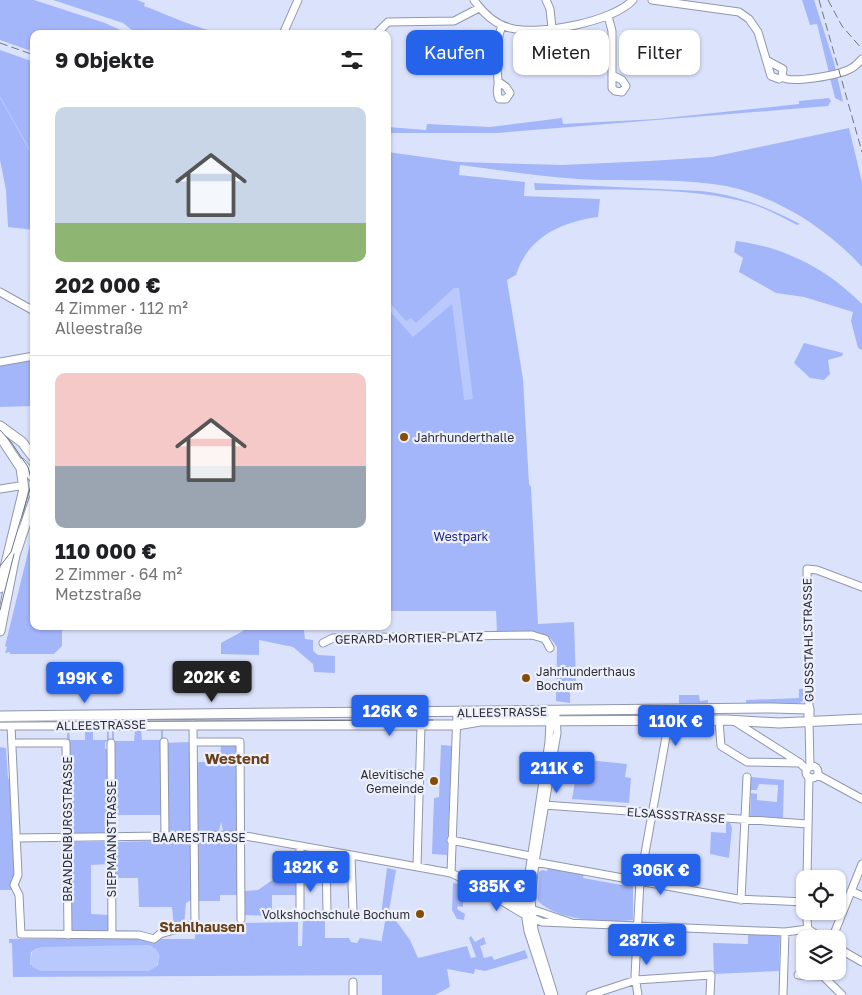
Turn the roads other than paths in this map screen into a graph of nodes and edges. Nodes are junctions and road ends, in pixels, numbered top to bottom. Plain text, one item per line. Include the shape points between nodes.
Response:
1 (298, 0) edge
2 (474, 0) edge
3 (546, 0) edge
4 (632, 0) edge
5 (652, 0) edge
6 (479, 8) junction
7 (608, 16) junction
8 (502, 25) junction
9 (552, 28) junction
10 (285, 30) edge
11 (380, 30) edge
12 (862, 59) edge
13 (768, 61) junction
14 (614, 76) dead end
15 (782, 77) junction
16 (499, 82) dead end
17 (0, 292) edge
18 (30, 309) edge
19 (30, 357) edge
20 (0, 362) edge
21 (0, 426) edge
22 (0, 436) edge
23 (3, 443) edge
24 (30, 451) edge
25 (14, 456) junction
26 (30, 474) edge
27 (30, 482) edge
28 (0, 489) edge
29 (24, 489) junction
30 (30, 510) edge
31 (4, 551) edge
32 (4, 578) edge
33 (862, 586) edge
34 (0, 588) edge
35 (0, 632) edge
36 (323, 643) dead end
37 (550, 648) dead end
38 (809, 709) junction
39 (554, 711) junction
40 (457, 712) junction
41 (719, 715) junction
42 (0, 716) edge
43 (862, 719) edge
44 (669, 720) junction
45 (733, 720) junction
46 (554, 721) junction
47 (809, 722) junction
48 (193, 724) junction
49 (421, 725) junction
50 (456, 725) junction
51 (11, 726) junction
52 (0, 727) edge
53 (164, 742) dead end
54 (193, 742) junction
55 (111, 743) dead end
56 (17, 744) dead end
57 (800, 763) junction
58 (809, 771) junction
59 (397, 774) dead end
60 (419, 776) junction
61 (746, 777) dead end
62 (862, 799) edge
63 (544, 806) junction
64 (652, 813) junction
65 (745, 820) junction
66 (808, 824) junction
67 (240, 835) junction
68 (165, 836) junction
69 (194, 836) junction
70 (112, 837) junction
71 (16, 838) junction
72 (67, 838) junction
73 (451, 840) junction
74 (300, 846) junction
75 (326, 851) junction
76 (351, 856) junction
77 (533, 859) junction
78 (862, 864) edge
79 (417, 867) junction
80 (807, 870) edge
81 (451, 873) junction
82 (640, 881) junction
83 (851, 892) junction
84 (494, 894) junction
85 (862, 896) edge
86 (741, 900) junction
87 (796, 902) edge
88 (524, 906) junction
89 (532, 910) junction
90 (353, 911) dead end
91 (327, 913) dead end
92 (300, 916) dead end
93 (525, 916) junction
94 (241, 919) dead end
95 (532, 919) junction
96 (807, 920) edge
97 (572, 923) junction
98 (638, 926) junction
99 (808, 929) joint
100 (836, 930) edge
101 (785, 932) junction
102 (68, 935) junction
103 (112, 935) junction
104 (846, 953) edge
105 (862, 962) edge
106 (791, 975) junction
107 (636, 980) junction
108 (353, 982) dead end
109 (353, 995) edge
110 (549, 995) edge
111 (554, 995) edge
112 (590, 995) edge
113 (638, 995) edge
114 (710, 995) edge
115 (783, 995) edge
116 (842, 995) edge

1 - 10 street
2 - 6 street
3 - 9 street
4 - 7 street
5 - 13 street via 739,12 753,24
6 - 8 street
6 - 11 street via 454,20 388,22
7 - 9 street
7 - 14 street
8 - 9 street via 523,30
8 - 16 street via 496,72
12 - 15 street via 840,73 792,80
13 - 15 street via 783,69
13 - 15 street via 772,76
17 - 18 street
19 - 20 street
21 - 24 main road
22 - 23 main road
23 - 25 main road
25 - 26 main road
25 - 29 main road via 22,472
27 - 29 main road
28 - 29 street via 19,486
29 - 31 main road
30 - 32 main road
31 - 32 main road
32 - 34 main road
32 - 35 main road
33 - 38 street, GUSSSTAHLSTRASSE via 807,569
36 - 37 street, GERARD-MORTIER-PLATZ via 333,638 532,635 545,639
38 - 41 main road, ALLEESTRASSE
38 - 47 main road
39 - 40 main road, ALLEESTRASSE
39 - 41 main road, ALLEESTRASSE
39 - 46 street, ALLEESTRASSE
40 - 42 main road, ALLEESTRASSE
40 - 50 street
41 - 44 main road, ALLEESTRASSE
41 - 45 main road, ALLEESTRASSE
41 - 57 street via 721,746 742,760
43 - 47 main road, ALLEESTRASSE
44 - 46 main road, ALLEESTRASSE
44 - 64 street
45 - 47 main road, ALLEESTRASSE
45 - 57 street
46 - 50 main road, ALLEESTRASSE via 480,721
46 - 63 street
46 - 77 street
47 - 58 street
48 - 49 main road, ALLEESTRASSE
48 - 51 main road, ALLEESTRASSE
48 - 54 street
49 - 50 main road, ALLEESTRASSE
49 - 60 street
50 - 73 street
51 - 52 main road, ALLEESTRASSE
51 - 71 street
53 - 68 street
54 - 67 street via 240,742
54 - 69 street
55 - 70 street, SIEPMANNSTRASSE
56 - 72 street, BRANDENBURGSTRASSE via 66,743
57 - 58 street
58 - 62 street via 814,778 818,775
58 - 66 street
59 - 60 street
60 - 79 street
61 - 65 street
63 - 64 street, ELSASSSTRASSE
63 - 77 street
64 - 65 street, ELSASSSTRASSE
64 - 82 street
65 - 66 street, ELSASSSTRASSE
65 - 86 street
66 - 80 street
67 - 69 street, BAARESTRASSE
67 - 74 street, BAARESTRASSE
67 - 94 street
68 - 69 street, BAARESTRASSE
68 - 70 street, BAARESTRASSE
69 - 103 street via 196,924 160,934 154,939 140,935
70 - 72 street, BAARESTRASSE
70 - 103 street, SIEPMANNSTRASSE
71 - 72 street, BAARESTRASSE
71 - 102 street via 18,878 14,885 19,895 21,934
72 - 102 street, BRANDENBURGSTRASSE
73 - 77 street
73 - 81 street
74 - 75 street, BAARESTRASSE
74 - 92 street
75 - 76 street, BAARESTRASSE
75 - 91 street
76 - 79 street, BAARESTRASSE
76 - 90 street
77 - 82 street
77 - 88 street
77 - 89 street
78 - 83 street
79 - 81 street, BAARESTRASSE
81 - 84 street, BAARESTRASSE
82 - 86 street
82 - 98 street
83 - 85 street
83 - 100 street
84 - 88 street, BAARESTRASSE
84 - 93 street, BAARESTRASSE
86 - 87 street
88 - 89 street, BAARESTRASSE
88 - 93 street
89 - 95 street
89 - 97 street, BAARESTRASSE
93 - 95 street, BAARESTRASSE
93 - 110 street
95 - 97 street, BAARESTRASSE
95 - 111 street
96 - 99 street
97 - 98 street
98 - 101 street
98 - 107 street
99 - 101 street
101 - 106 street
102 - 103 street
104 - 105 street
106 - 115 street
106 - 116 street via 823,976
107 - 112 street
107 - 113 street
107 - 114 street via 711,975
108 - 109 street

